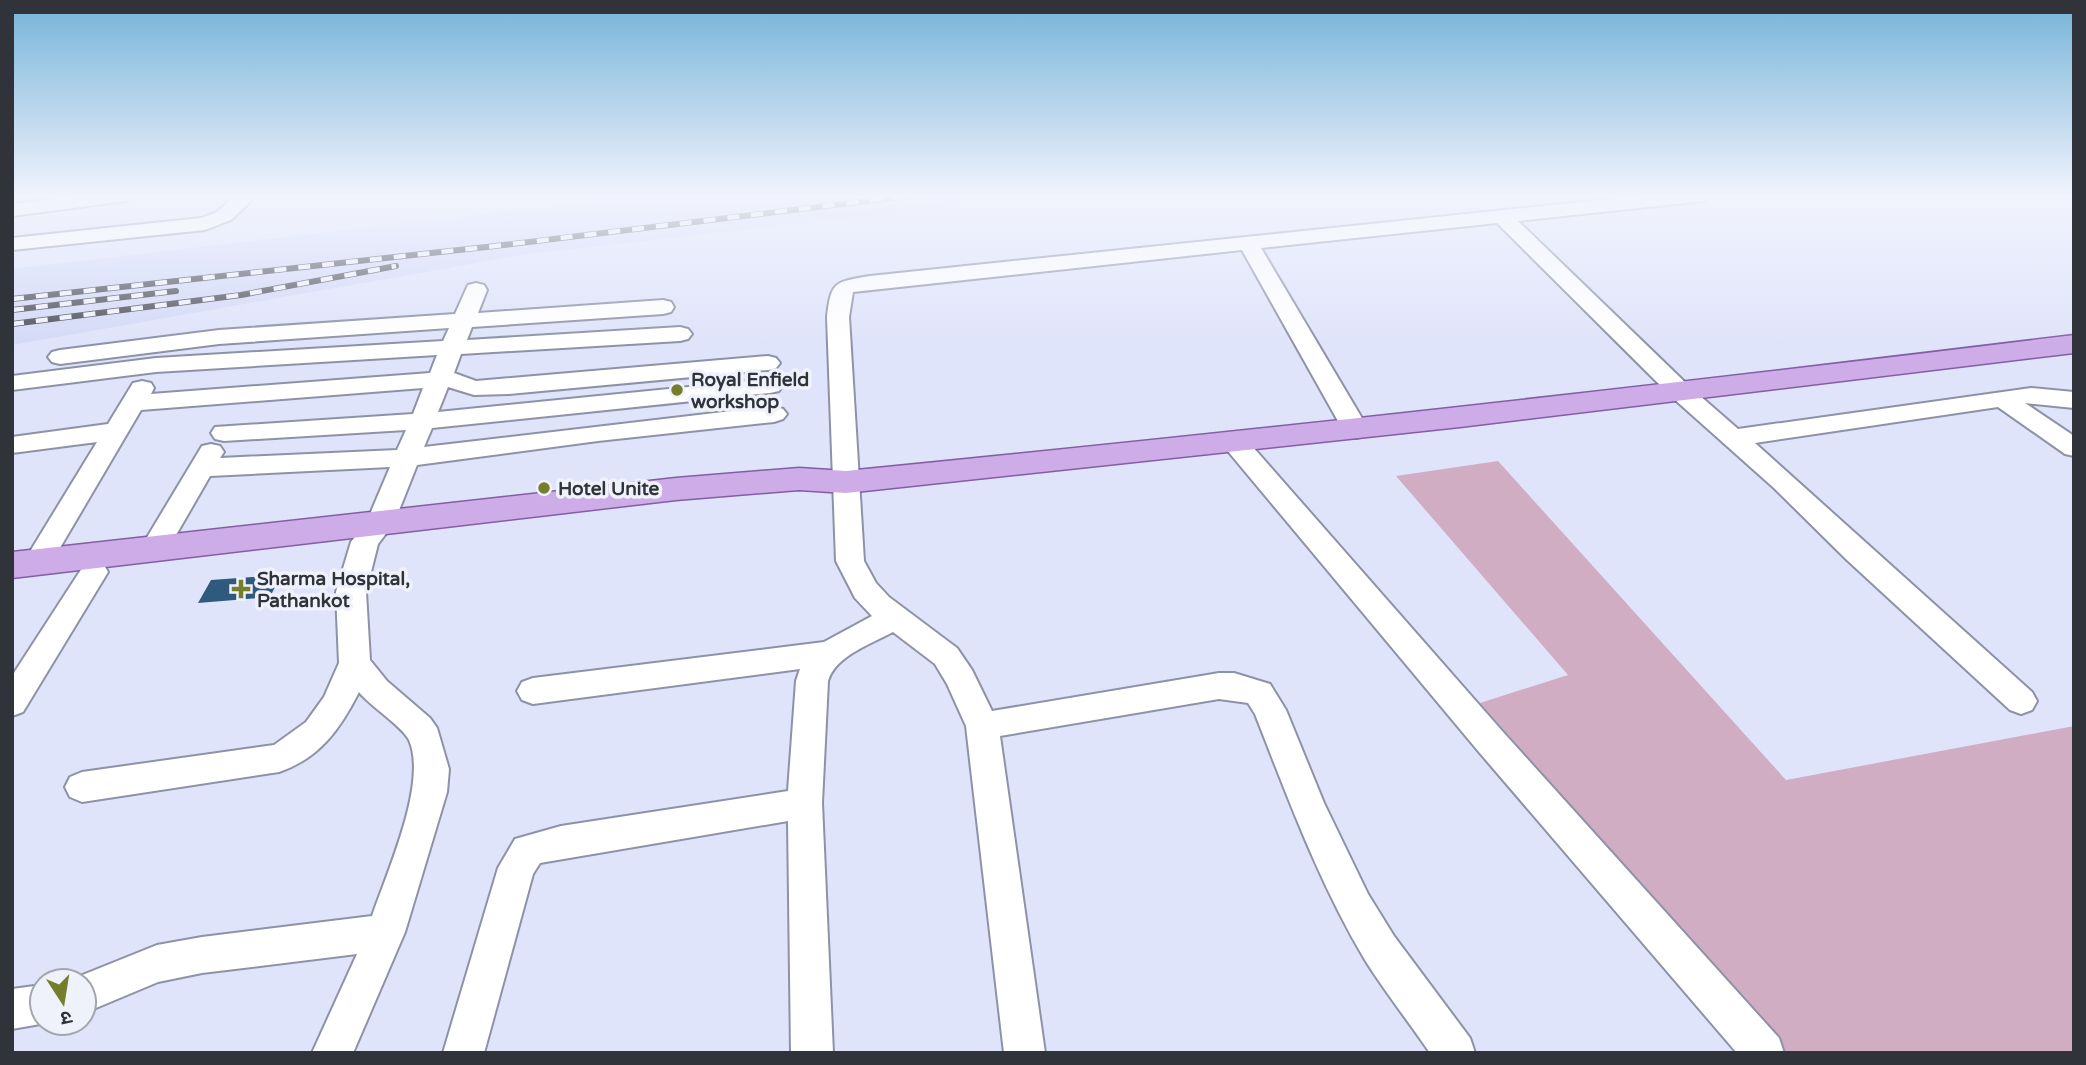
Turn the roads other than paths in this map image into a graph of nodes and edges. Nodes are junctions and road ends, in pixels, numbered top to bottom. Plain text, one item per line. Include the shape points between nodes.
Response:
1 (1232, 245) edge
2 (1249, 245) edge
3 (1531, 245) edge
4 (476, 290) dead end
5 (663, 307) dead end
6 (464, 322) junction
7 (437, 324) junction
8 (680, 334) dead end
9 (627, 337) junction
10 (2074, 344) edge
11 (453, 347) junction
12 (421, 349) junction
13 (156, 365) junction
14 (619, 378) junction
15 (45, 379) junction
16 (441, 379) junction
17 (12, 383) edge
18 (403, 383) junction
19 (1682, 393) junction
20 (247, 394) junction
21 (2002, 399) junction
22 (2074, 400) edge
23 (133, 403) junction
24 (612, 404) junction
25 (774, 414) dead end
26 (424, 421) junction
27 (1356, 430) junction
28 (116, 431) junction
29 (224, 433) junction
30 (1733, 438) junction
31 (1236, 444) junction
32 (12, 445) edge
33 (2074, 448) edge
34 (408, 458) junction
35 (201, 468) junction
36 (846, 482) junction
37 (372, 533) junction
38 (154, 549) junction
39 (21, 570) edge
40 (94, 572) junction
41 (893, 618) junction
42 (830, 653) junction
43 (355, 663) junction
44 (533, 691) dead end
45 (2021, 701) dead end
46 (12, 703) edge
47 (982, 726) junction
48 (82, 787) dead end
49 (805, 803) junction
50 (386, 932) junction
51 (98, 988) edge
52 (332, 1053) edge
53 (463, 1053) edge
54 (812, 1053) edge
55 (1025, 1053) edge
56 (1455, 1053) edge
57 (1765, 1053) edge

1 - 36 street via 846,287 838,297 838,317
2 - 27 street
3 - 19 street
4 - 6 street
5 - 6 street
6 - 7 street
6 - 11 street
7 - 12 street
7 - 15 street via 64,346
8 - 9 street
9 - 11 street
9 - 14 street
10 - 19 main road
11 - 12 street
11 - 16 street
12 - 13 street
12 - 18 street
13 - 15 street
13 - 23 street
14 - 16 street via 486,388
14 - 24 street
14 - 24 street via 769,375
15 - 17 street
16 - 18 street
16 - 26 street
18 - 20 street
19 - 27 main road
19 - 30 street
20 - 23 street
20 - 29 street
21 - 22 street via 2031,395
21 - 30 street
21 - 33 street
23 - 28 street
24 - 26 street
25 - 34 street
26 - 29 street
26 - 34 street
27 - 31 main road
28 - 32 street
28 - 39 street
29 - 35 street
30 - 45 street
31 - 36 main road
31 - 57 street
34 - 35 street
34 - 37 street
35 - 38 street
36 - 37 main road via 803,495
36 - 41 street via 850,561 865,590
37 - 38 main road
37 - 40 main road
37 - 43 street via 351,592
38 - 39 main road
39 - 40 main road
40 - 46 street
41 - 42 street
41 - 47 street via 946,656
42 - 44 street
42 - 49 street via 817,664 812,681
43 - 48 street via 342,698 307,743 293,752
43 - 50 street via 376,690 418,727 431,761 430,792
47 - 55 street
47 - 56 street via 1219,686 1259,693 1355,906
49 - 53 street via 528,850 516,868
49 - 54 street
50 - 51 street via 202,955 157,964
50 - 52 street

